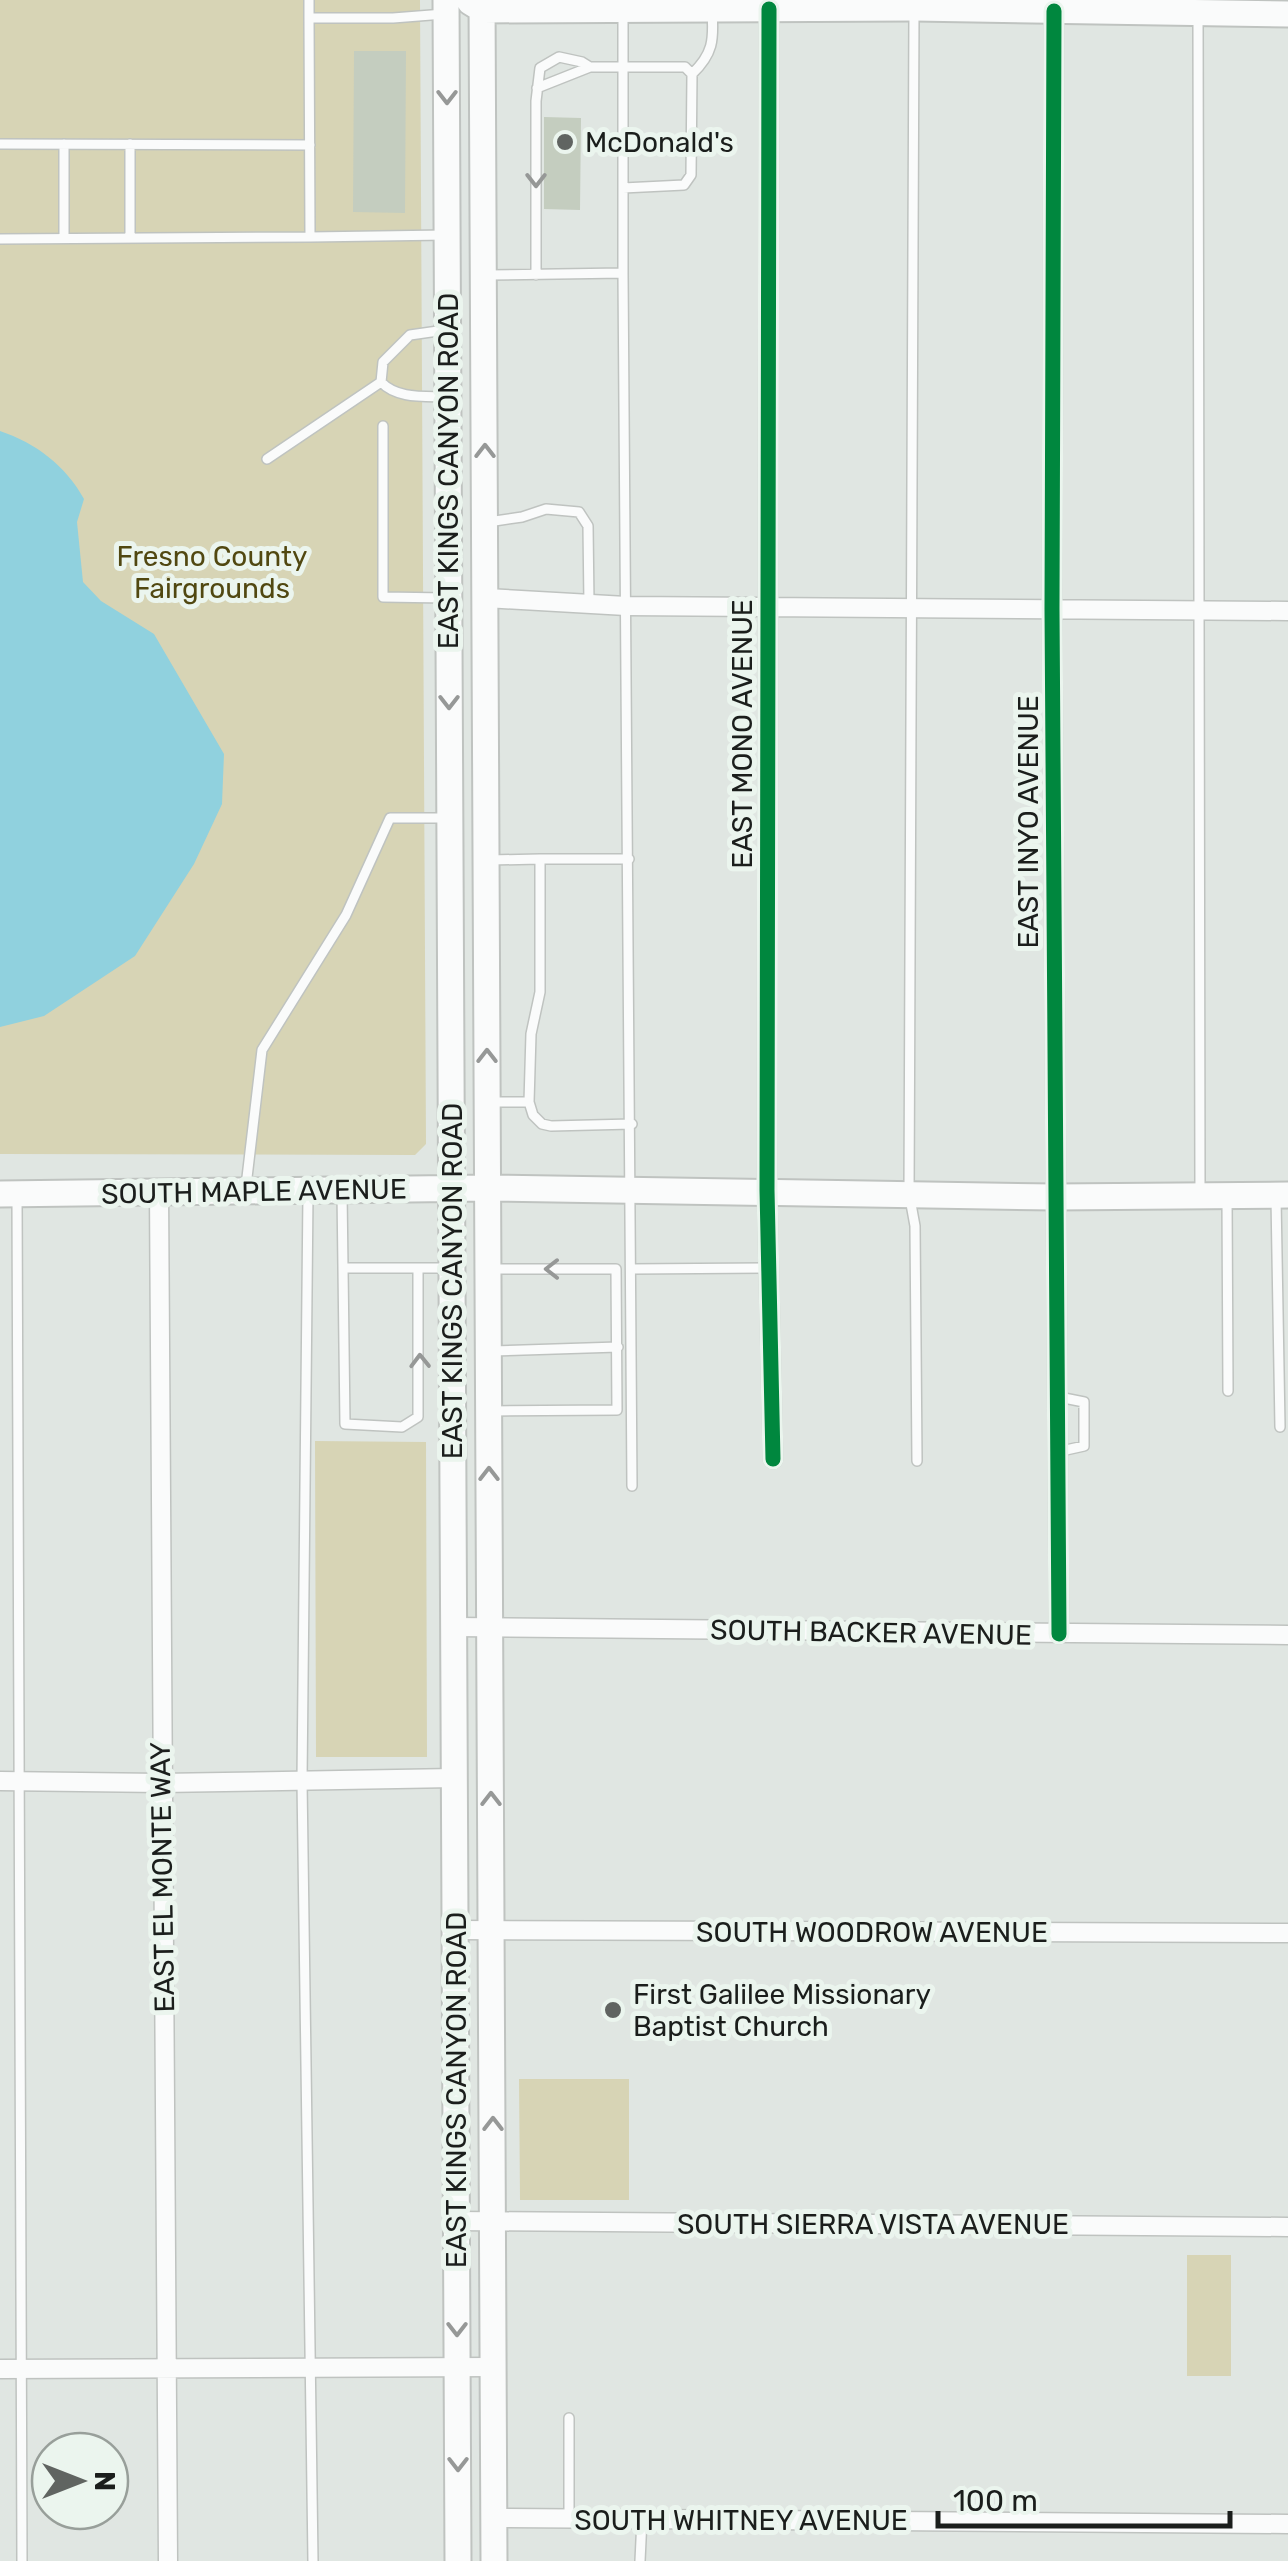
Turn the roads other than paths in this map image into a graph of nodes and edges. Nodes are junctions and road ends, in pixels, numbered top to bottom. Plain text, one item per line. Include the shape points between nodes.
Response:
1 (310, 0) edge
2 (739, 4) edge
3 (465, 5) edge
4 (1017, 5) edge
5 (1070, 7) edge
6 (914, 8) junction
7 (1188, 8) edge
8 (770, 9) junction
9 (712, 10) junction
10 (624, 11) junction
11 (1288, 14) edge
12 (310, 18) junction
13 (624, 66) junction
14 (590, 67) junction
15 (692, 74) junction
16 (537, 88) junction
17 (0, 144) edge
18 (64, 144) junction
19 (130, 144) junction
20 (310, 145) junction
21 (624, 188) junction
22 (448, 235) junction
23 (310, 236) junction
24 (130, 237) junction
25 (64, 238) junction
26 (0, 239) edge
27 (624, 273) junction
28 (536, 275) junction
29 (484, 276) junction
30 (448, 330) junction
31 (380, 382) junction
32 (448, 397) junction
33 (383, 426) dead end
34 (267, 460) dead end
35 (486, 522) junction
36 (449, 598) junction
37 (486, 598) junction
38 (589, 604) junction
39 (626, 606) junction
40 (766, 607) junction
41 (909, 608) junction
42 (1052, 609) junction
43 (1200, 610) junction
44 (1288, 611) edge
45 (487, 816) junction
46 (450, 818) junction
47 (540, 859) junction
48 (628, 859) junction
49 (487, 860) junction
50 (487, 1102) junction
51 (529, 1102) junction
52 (632, 1124) junction
53 (451, 1188) junction
54 (488, 1188) junction
55 (308, 1189) junction
56 (342, 1189) junction
57 (766, 1190) junction
58 (246, 1191) junction
59 (158, 1192) junction
60 (632, 1192) junction
61 (909, 1193) junction
62 (8, 1194) edge
63 (1282, 1195) edge
64 (1200, 1196) junction
65 (1226, 1196) junction
66 (1054, 1197) junction
67 (342, 1268) junction
68 (418, 1268) junction
69 (451, 1268) junction
70 (632, 1268) junction
71 (768, 1268) junction
72 (489, 1269) junction
73 (618, 1347) junction
74 (489, 1350) junction
75 (1228, 1391) dead end
76 (1056, 1396) junction
77 (489, 1412) junction
78 (1280, 1427) dead end
79 (1057, 1452) junction
80 (773, 1459) dead end
81 (916, 1461) dead end
82 (632, 1486) dead end
83 (454, 1627) junction
84 (490, 1627) junction
85 (1059, 1634) junction
86 (1288, 1635) edge
87 (454, 1778) junction
88 (9, 1781) edge
89 (302, 1781) junction
90 (161, 1783) junction
91 (456, 1930) junction
92 (492, 1930) junction
93 (1288, 1934) edge
94 (457, 2220) junction
95 (493, 2221) junction
96 (1288, 2227) edge
97 (167, 2368) junction
98 (458, 2368) junction
99 (493, 2368) junction
100 (0, 2369) edge
101 (22, 2369) junction
102 (312, 2370) junction
103 (569, 2418) dead end
104 (494, 2518) junction
105 (569, 2519) junction
106 (642, 2519) junction
107 (1288, 2524) edge
108 (22, 2561) edge
109 (168, 2561) edge
110 (312, 2561) edge
111 (458, 2561) edge
112 (494, 2561) edge
113 (640, 2561) edge

1 - 12 lane
2 - 8 main road
2 - 9 main road
3 - 10 main road
3 - 12 lane via 393,18
3 -> 22 main road, EAST KINGS CANYON ROAD
3 - 29 main road, EAST KINGS CANYON ROAD
3 - 29 main road via 460,18 469,36 471,247
4 - 5 main road
4 - 6 main road
5 - 7 main road
5 - 42 street, EAST INYO AVENUE
6 - 8 main road
6 - 41 lane
7 - 11 main road
7 - 43 lane
8 - 40 street, EAST MONO AVENUE
9 - 10 main road
9 - 15 lane via 708,58
10 - 13 lane
12 - 20 lane
13 - 14 lane
13 - 15 lane via 685,67
13 - 21 lane
14 - 16 lane
14 - 16 lane via 559,57 540,68
15 - 21 lane via 691,175 684,185
16 -> 28 lane
17 - 18 lane
18 - 19 lane
18 - 25 lane
19 - 20 lane
19 - 24 lane
20 - 23 lane
21 - 27 lane
22 - 23 lane
22 - 30 main road, EAST KINGS CANYON ROAD
23 - 24 lane
24 - 25 lane
25 - 26 lane
27 - 28 lane
27 - 39 lane
28 - 29 lane
35 -> 29 main road, EAST KINGS CANYON ROAD
30 - 31 lane via 410,335 383,362
30 - 32 main road, EAST KINGS CANYON ROAD
30 - 37 main road via 463,372 464,566 472,589
31 - 32 lane via 408,396
31 - 34 lane
32 - 36 main road, EAST KINGS CANYON ROAD
33 - 36 lane via 382,597
35 - 37 main road, EAST KINGS CANYON ROAD
35 - 38 lane via 546,509 579,512 588,526
36 - 45 main road via 463,608 470,626 472,760
36 -> 46 main road, EAST KINGS CANYON ROAD
37 - 38 street
37 - 45 main road, EAST KINGS CANYON ROAD
38 - 39 street
39 - 40 street
39 - 48 lane
40 - 41 street
40 - 57 street, EAST MONO AVENUE
41 - 42 street
41 - 61 lane
42 - 43 street
42 - 66 street, EAST INYO AVENUE
43 - 44 street
43 - 64 lane
45 - 49 main road, EAST KINGS CANYON ROAD
46 - 53 main road, EAST KINGS CANYON ROAD
46 - 58 lane via 390,818 346,914 262,1050
47 - 48 lane
47 - 49 lane
47 - 51 lane via 540,992 530,1034
48 - 52 lane
50 -> 49 main road, EAST KINGS CANYON ROAD
50 - 51 lane
50 - 54 main road, EAST KINGS CANYON ROAD
51 - 52 lane via 533,1115 551,1126
52 - 60 lane
53 - 54 main road, SOUTH MAPLE AVENUE
53 - 56 main road, SOUTH MAPLE AVENUE
53 - 69 main road, EAST KINGS CANYON ROAD
54 - 60 main road, SOUTH MAPLE AVENUE
54 - 72 main road, EAST KINGS CANYON ROAD
55 - 56 main road, SOUTH MAPLE AVENUE
55 - 58 main road, SOUTH MAPLE AVENUE
55 - 89 lane
56 - 67 lane
57 - 60 main road, SOUTH MAPLE AVENUE
57 - 61 main road, SOUTH MAPLE AVENUE
57 - 71 street, EAST MONO AVENUE
58 - 59 main road, SOUTH MAPLE AVENUE
59 - 62 main road, SOUTH MAPLE AVENUE
59 - 90 street, EAST EL MONTE WAY
60 - 70 lane
61 - 66 main road, SOUTH MAPLE AVENUE
61 - 81 lane via 915,1226
62 - 88 lane
63 - 65 main road, SOUTH MAPLE AVENUE
63 - 78 lane
64 - 65 main road, SOUTH MAPLE AVENUE
64 - 66 main road, SOUTH MAPLE AVENUE
65 - 75 lane
66 - 76 street, EAST INYO AVENUE
67 - 68 lane
67 -> 68 lane via 344,1424 402,1427 418,1417
68 - 69 lane
69 - 83 main road, EAST KINGS CANYON ROAD
70 - 71 lane
70 - 82 lane
71 - 80 street, EAST MONO AVENUE
73 -> 72 lane via 616,1269
72 - 74 main road, EAST KINGS CANYON ROAD
73 - 74 lane
73 - 77 lane via 616,1410
74 - 77 main road, EAST KINGS CANYON ROAD
76 - 79 street, EAST INYO AVENUE
76 - 79 lane via 1084,1402 1084,1446
84 -> 77 main road, EAST KINGS CANYON ROAD
79 - 85 street, EAST INYO AVENUE
83 - 84 street, SOUTH BACKER AVENUE
83 - 87 main road, EAST KINGS CANYON ROAD
84 - 85 street, SOUTH BACKER AVENUE
92 -> 84 main road, EAST KINGS CANYON ROAD
85 - 86 street, SOUTH BACKER AVENUE
87 - 89 street
87 - 91 main road, EAST KINGS CANYON ROAD
88 - 90 street
88 - 101 lane
89 - 90 street
89 - 102 lane
90 - 97 street, EAST EL MONTE WAY
91 - 92 street, SOUTH WOODROW AVENUE
91 - 94 main road, EAST KINGS CANYON ROAD
92 - 93 street, SOUTH WOODROW AVENUE
95 -> 92 main road, EAST KINGS CANYON ROAD
94 - 95 street, SOUTH SIERRA VISTA AVENUE
94 -> 98 main road, EAST KINGS CANYON ROAD
95 - 96 street, SOUTH SIERRA VISTA AVENUE
95 - 99 main road, EAST KINGS CANYON ROAD
97 - 101 street
97 - 102 street
97 - 109 street, EAST EL MONTE WAY
98 - 99 street
98 - 102 street
98 -> 111 main road, EAST KINGS CANYON ROAD
99 - 104 main road, EAST KINGS CANYON ROAD
100 - 101 street
101 - 108 lane
102 - 110 lane
103 - 105 lane
104 - 105 street, SOUTH WHITNEY AVENUE
104 - 112 main road, EAST KINGS CANYON ROAD
105 - 106 street, SOUTH WHITNEY AVENUE
106 - 107 street, SOUTH WHITNEY AVENUE
106 - 113 lane

